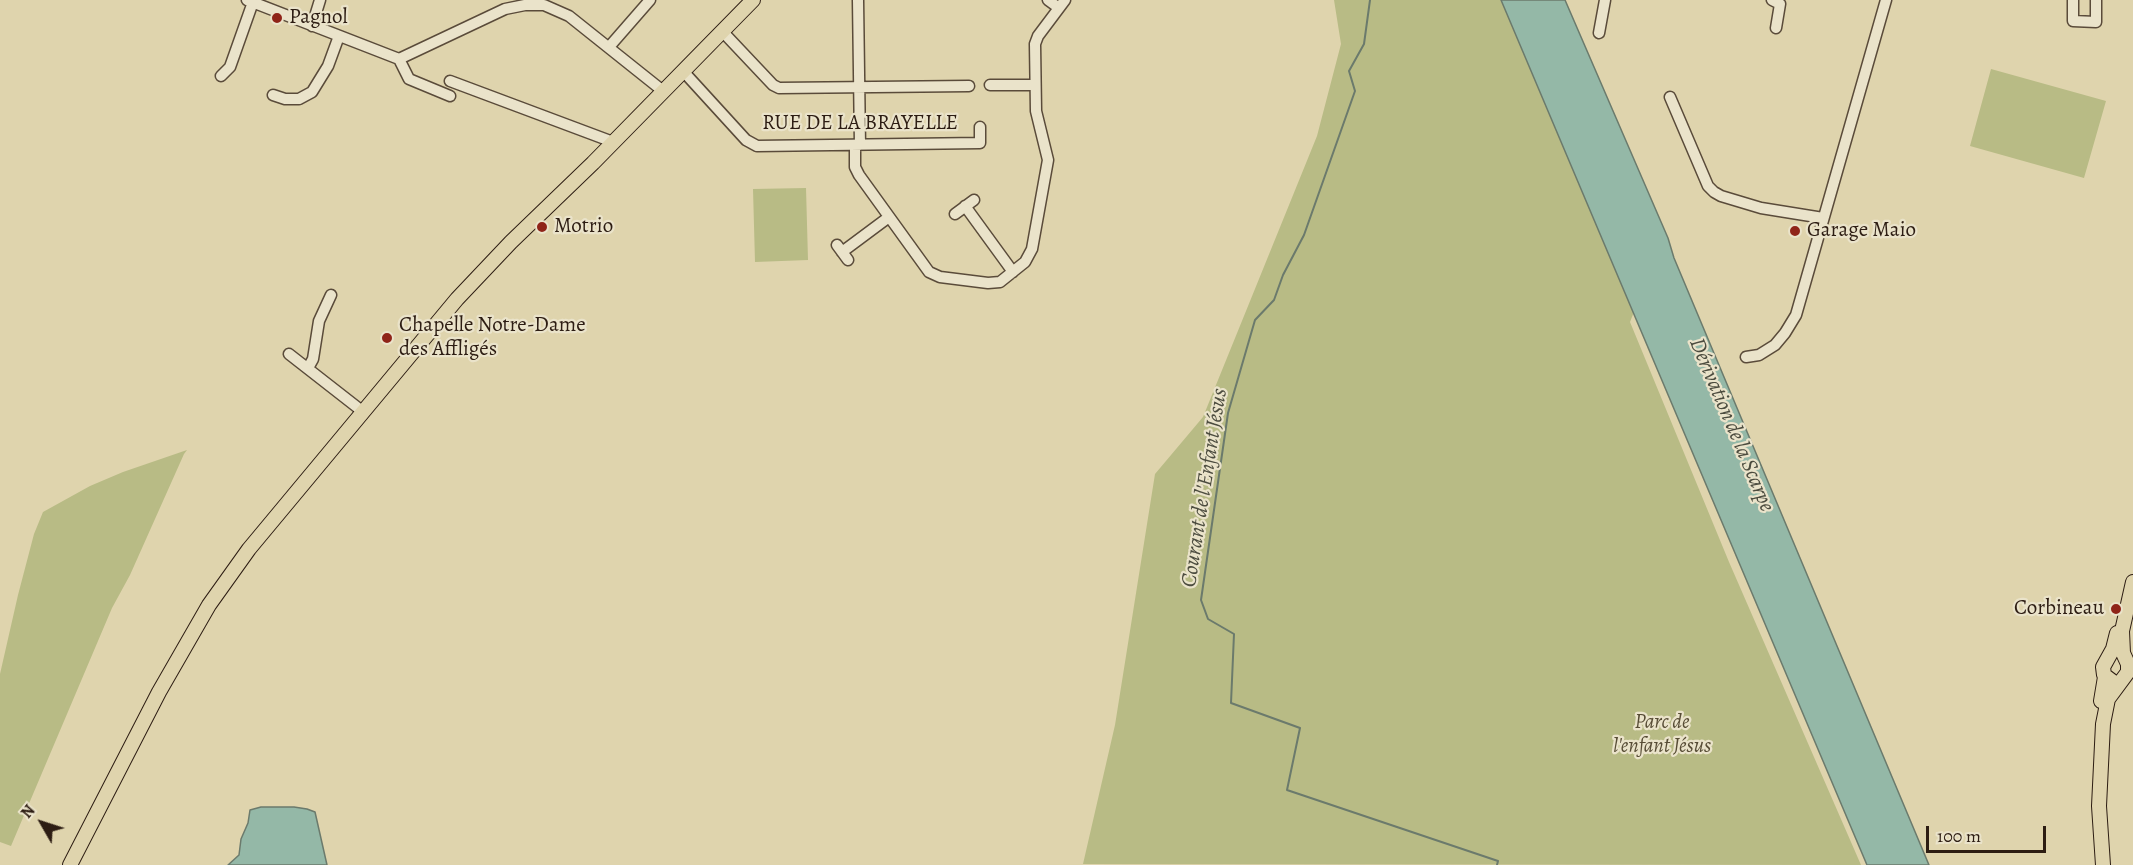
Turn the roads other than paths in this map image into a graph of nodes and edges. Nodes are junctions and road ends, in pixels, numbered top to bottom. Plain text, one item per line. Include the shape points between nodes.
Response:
1 (320, 0) edge
2 (650, 0) edge
3 (753, 0) edge
4 (858, 0) edge
5 (1048, 0) edge
6 (1605, 0) edge
7 (1772, 0) edge
8 (1886, 0) edge
9 (2073, 0) edge
10 (2096, 0) edge
11 (250, 1) edge
12 (510, 3) edge
13 (1062, 4) edge
14 (312, 26) junction
15 (1776, 28) dead end
16 (722, 31) junction
17 (1599, 33) dead end
18 (339, 36) junction
19 (609, 47) junction
20 (399, 59) junction
21 (683, 71) junction
22 (221, 76) dead end
23 (450, 81) dead end
24 (990, 85) dead end
25 (1035, 85) junction
26 (969, 86) dead end
27 (860, 88) junction
28 (663, 91) junction
29 (273, 95) dead end
30 (450, 96) dead end
31 (1670, 97) dead end
32 (980, 127) dead end
33 (613, 142) junction
34 (858, 145) junction
35 (955, 213) dead end
36 (889, 218) junction
37 (1823, 218) junction
38 (842, 252) dead end
39 (1013, 272) junction
40 (331, 295) dead end
41 (289, 354) dead end
42 (1746, 357) dead end
43 (308, 368) junction
44 (362, 411) junction
45 (2133, 582) edge
46 (2127, 603) junction
47 (2107, 658) junction
48 (2128, 662) edge
49 (2105, 677) junction
50 (2127, 679) edge
51 (154, 700) junction
52 (64, 865) edge
53 (70, 865) edge
54 (2097, 865) edge
55 (2103, 865) edge

1 - 14 street
2 - 19 street
3 - 16 main road
4 - 27 street
5 - 13 street
6 - 17 street
7 - 15 street via 1780,4
8 - 37 street
9 - 10 street via 2073,21 2096,21
11 - 14 street
11 - 22 street via 230,67
12 - 19 street via 556,9
12 - 20 street
13 - 25 street via 1036,40
14 - 18 street
16 - 21 main road
16 - 27 street via 776,87
18 - 20 street
18 - 29 street via 328,66 308,95 294,99
19 - 28 street
20 - 30 street via 409,79
21 - 28 main road
21 - 34 street, RUE DE LA BRAYELLE via 753,145
23 - 33 street
24 - 25 street
25 - 39 street via 1035,111 1048,160 1030,254
26 - 27 street
27 - 34 street
28 - 33 main road
31 - 37 street via 1714,192 1761,208
32 - 34 street, RUE DE LA BRAYELLE via 980,143
33 - 44 main road via 447,310
34 - 36 street via 857,172
35 - 39 street via 969,203
36 - 38 street
36 - 39 street via 933,274 992,284
37 - 42 street via 1792,322 1770,349
40 - 43 street via 319,321
41 - 43 street
43 - 44 street
44 - 51 main road via 230,574
45 - 46 main road
46 - 47 main road
46 - 48 main road via 2122,631
47 - 48 main road via 2115,655
47 - 49 main road via 2103,667
48 - 50 main road
49 - 50 main road via 2113,681
49 - 54 main road via 2094,753 2092,822
50 - 55 main road via 2108,699 2103,724 2099,806
51 - 52 main road via 124,743
51 - 53 main road

